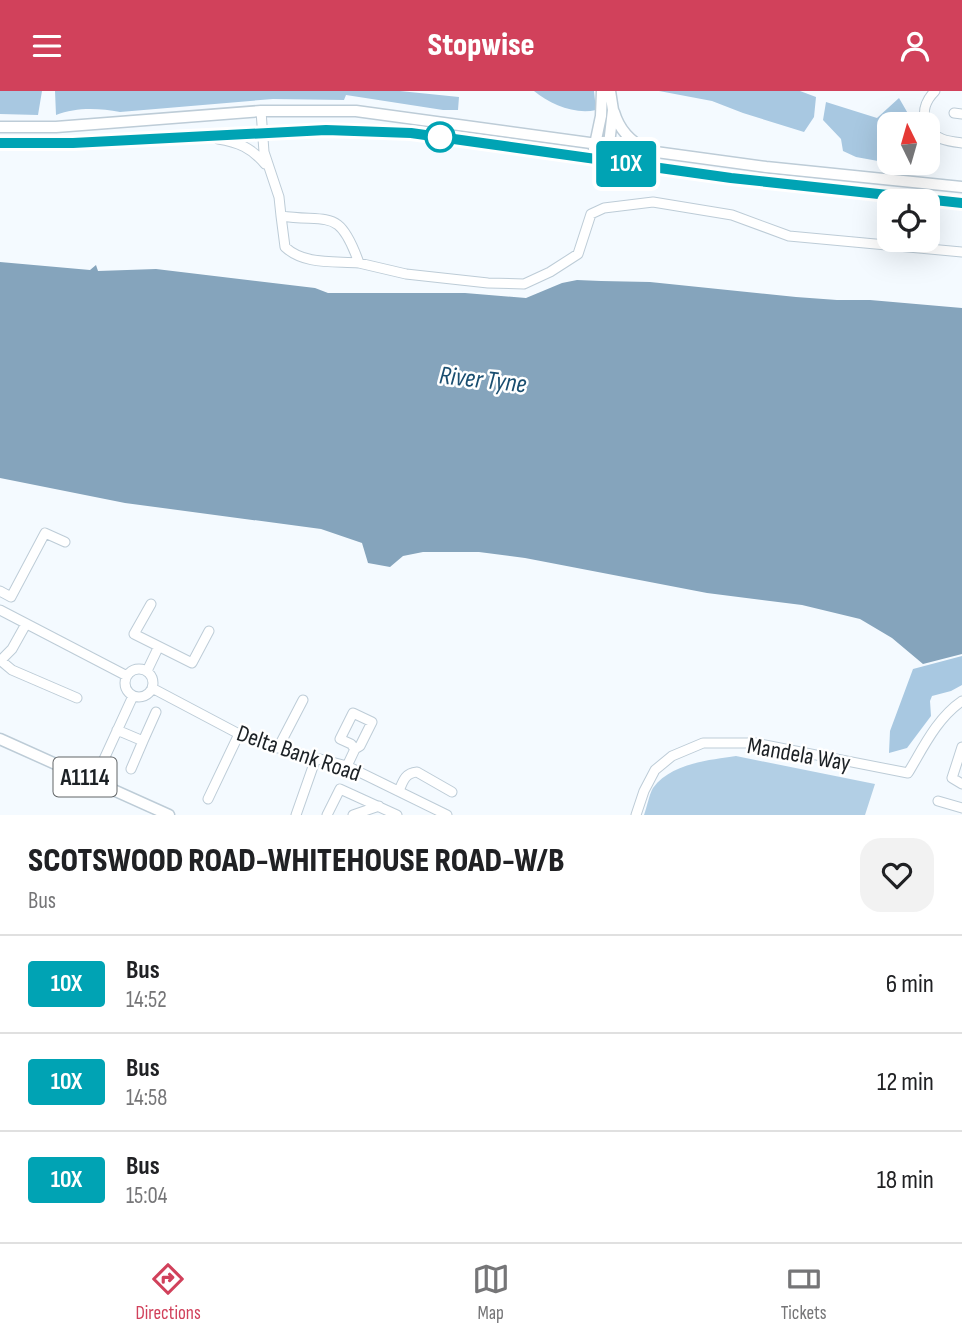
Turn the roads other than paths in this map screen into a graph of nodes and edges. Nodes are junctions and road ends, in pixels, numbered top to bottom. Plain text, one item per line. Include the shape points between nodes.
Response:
1 (602, 91) edge
2 (610, 91) edge
3 (934, 91) edge
4 (613, 110) junction
5 (261, 111) junction
6 (924, 112) edge
7 (0, 127) edge
8 (262, 133) junction
9 (199, 136) junction
10 (940, 139) edge
11 (0, 143) edge
12 (962, 143) edge
13 (595, 144) junction
14 (609, 146) junction
15 (656, 153) junction
16 (592, 159) junction
17 (607, 161) junction
18 (266, 165) junction
19 (962, 187) edge
20 (962, 203) edge
21 (281, 216) junction
22 (962, 252) edge
23 (359, 263) junction
24 (65, 542) dead end
25 (0, 591) edge
26 (151, 604) dead end
27 (0, 610) edge
28 (26, 624) junction
29 (209, 631) dead end
30 (158, 648) junction
31 (0, 660) edge
32 (147, 671) junction
33 (127, 676) junction
34 (152, 688) junction
35 (133, 696) junction
36 (77, 698) dead end
37 (303, 700) dead end
38 (962, 701) edge
39 (156, 712) dead end
40 (117, 730) junction
41 (239, 734) junction
42 (0, 739) edge
43 (143, 741) junction
44 (962, 747) edge
45 (278, 748) junction
46 (355, 749) dead end
47 (316, 758) junction
48 (347, 765) junction
49 (131, 769) dead end
50 (94, 781) junction
51 (962, 784) edge
52 (399, 791) junction
53 (452, 792) dead end
54 (208, 799) dead end
55 (938, 801) dead end
56 (379, 806) junction
57 (962, 808) edge
58 (431, 811) edge
59 (169, 815) edge
60 (296, 815) edge
61 (327, 815) edge
62 (353, 815) edge
63 (397, 815) edge
64 (447, 815) edge
65 (636, 815) edge

1 - 13 main road
2 - 4 main road
3 - 6 street
4 - 14 main road
4 - 15 main road via 633,141
5 - 7 main road
5 - 8 street
5 - 13 main road via 356,111
8 - 9 main road
8 - 16 main road via 411,133
8 - 18 street
9 - 11 main road
9 - 18 street via 237,143
10 - 12 street
13 - 14 main road
13 - 16 main road
14 - 15 main road
14 - 17 main road
15 - 19 main road
16 - 17 main road
17 - 20 main road
18 - 21 street
21 - 23 street via 328,218 339,223
21 - 23 street via 285,247 295,256
22 - 23 street via 789,236 732,215 653,202 591,214 578,254 524,284 406,274
24 - 25 street via 45,533 11,597
26 - 30 street via 134,634
27 - 28 street
28 - 31 street
28 - 33 street
29 - 30 street via 192,663
30 - 32 street
31 - 36 street via 12,670
32 - 33 street via 138,669
32 - 34 street
33 - 35 street via 125,685
34 - 35 street via 142,697
34 - 41 street, Delta Bank Road
35 - 40 street
37 - 45 street
38 - 65 street, Mandela Way via 930,737 908,773 755,743 702,743 672,756 656,770
39 - 43 street
40 - 43 street
40 - 50 street
41 - 45 street, Delta Bank Road
41 - 54 street
42 - 50 main road, A1114
43 - 49 street
44 - 51 street via 952,778
45 - 47 street, Delta Bank Road
46 - 48 street
47 - 48 street, Delta Bank Road
47 - 60 street
48 - 52 street, Delta Bank Road
50 - 59 main road, A1114
52 - 53 street via 406,776 417,772
52 - 58 street, Delta Bank Road
55 - 57 street
56 - 61 street via 340,789
56 - 62 street
56 - 63 street
58 - 64 street, Delta Bank Road

